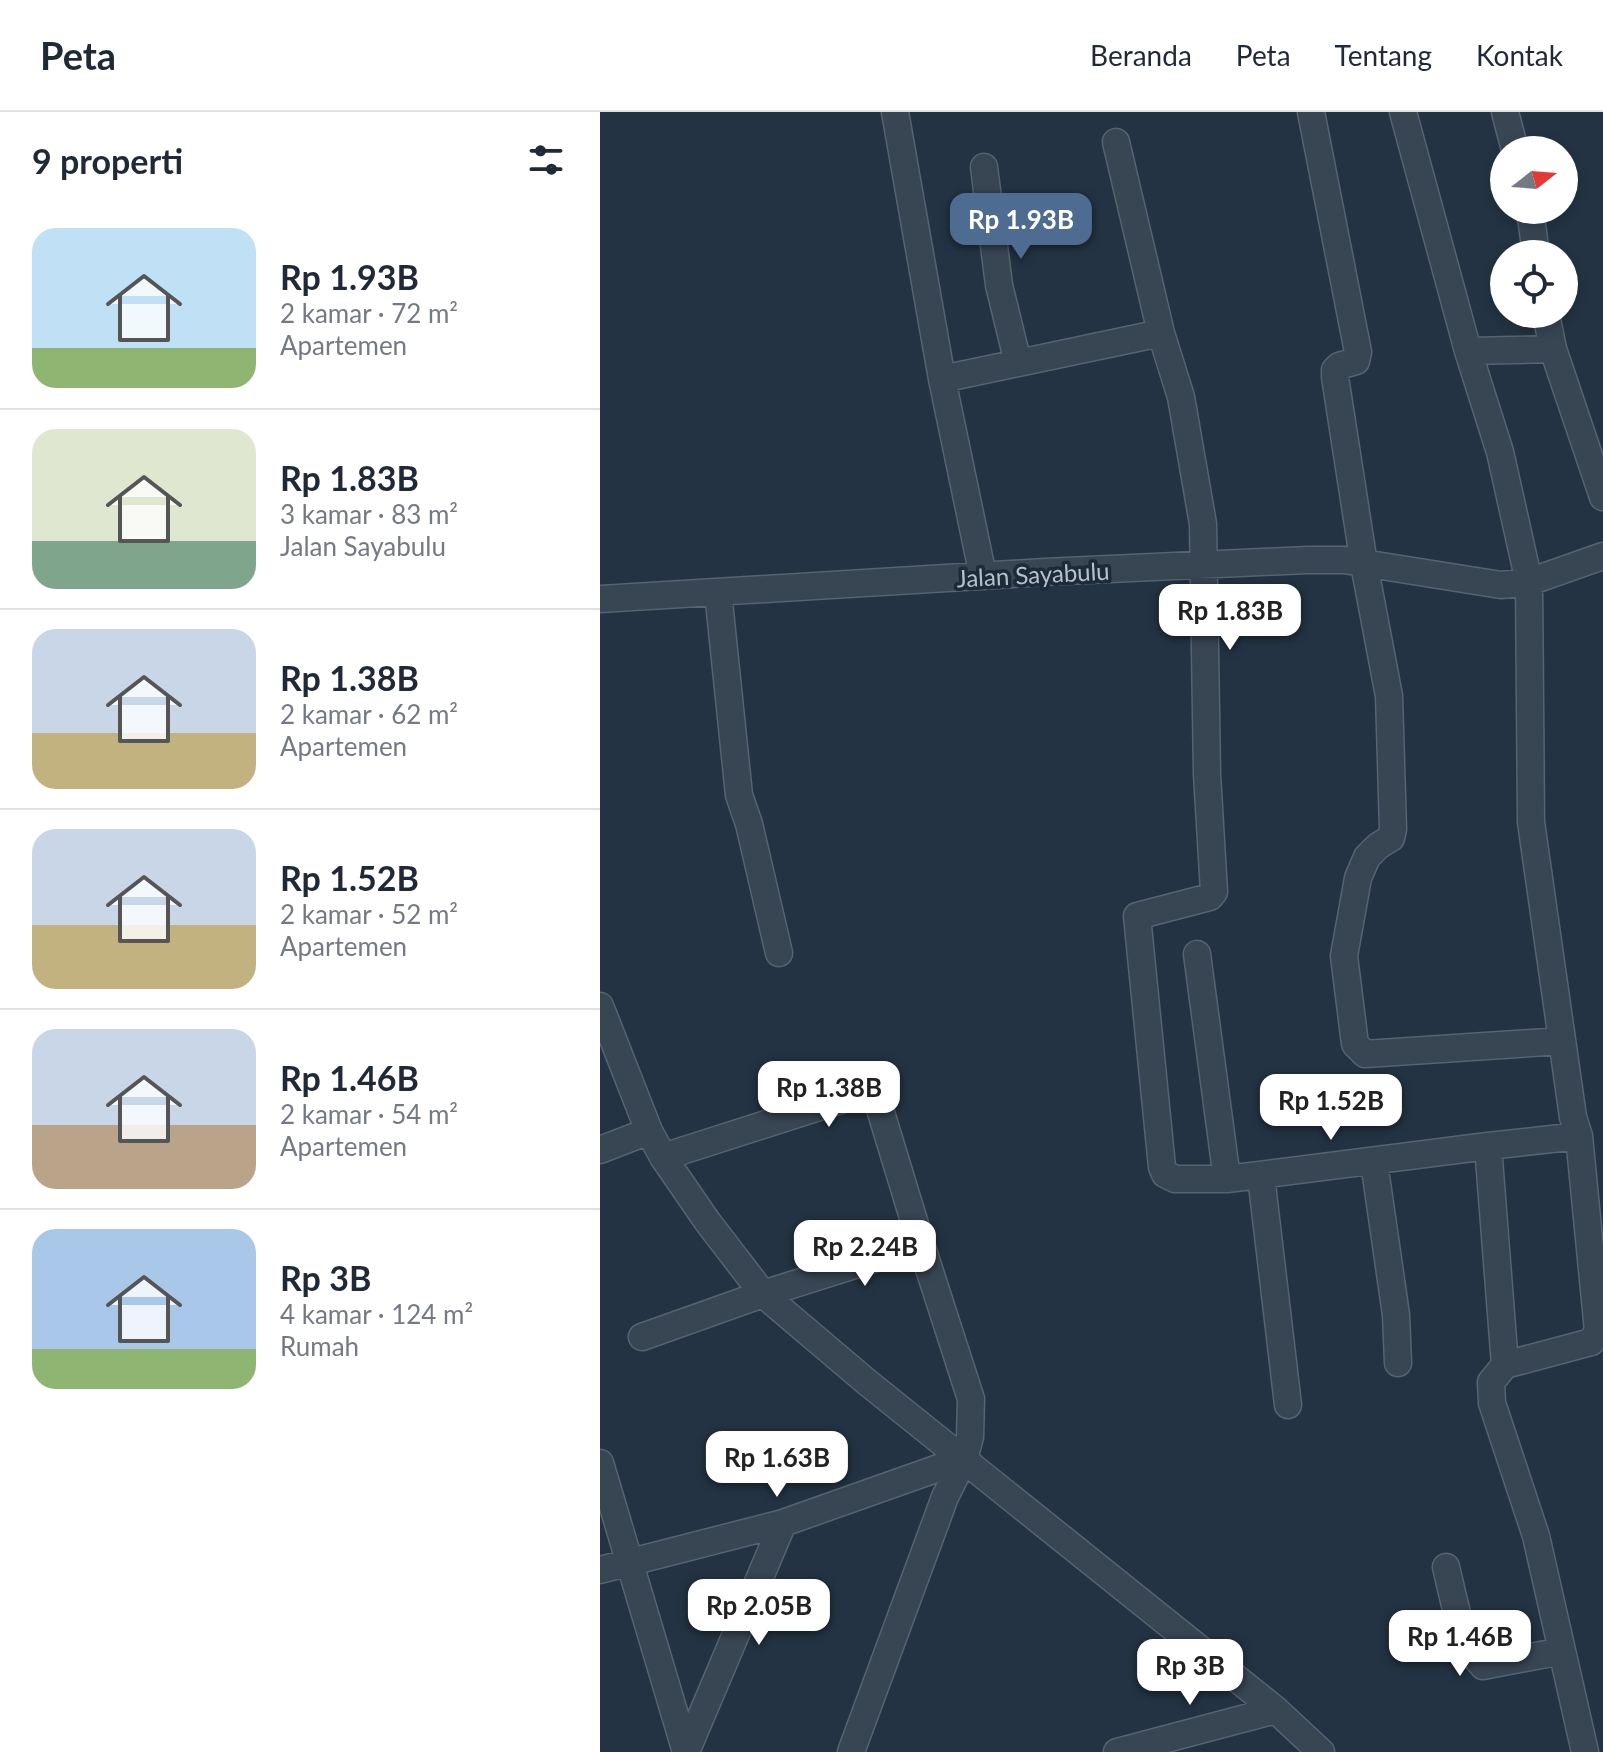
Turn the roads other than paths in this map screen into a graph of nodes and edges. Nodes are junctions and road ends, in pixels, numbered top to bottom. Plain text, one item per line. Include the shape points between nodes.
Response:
1 (895, 112) edge
2 (1311, 112) edge
3 (1403, 112) edge
4 (1505, 112) edge
5 (1511, 136) edge
6 (1116, 142) dead end
7 (984, 167) dead end
8 (1549, 328) edge
9 (1161, 333) junction
10 (1553, 349) junction
11 (1468, 351) junction
12 (1018, 363) junction
13 (942, 379) junction
14 (1603, 497) edge
15 (1603, 556) edge
16 (1364, 564) junction
17 (1204, 566) junction
18 (983, 576) junction
19 (1529, 582) junction
20 (718, 592) junction
21 (600, 599) edge
22 (779, 953) dead end
23 (1197, 954) dead end
24 (600, 1006) edge
25 (1562, 1041) junction
26 (649, 1131) junction
27 (1579, 1136) junction
28 (1488, 1146) junction
29 (600, 1150) edge
30 (663, 1157) junction
31 (1374, 1162) junction
32 (1261, 1176) junction
33 (1227, 1179) junction
34 (921, 1244) junction
35 (763, 1294) junction
36 (642, 1337) dead end
37 (1398, 1363) dead end
38 (1505, 1365) junction
39 (1288, 1405) dead end
40 (964, 1459) junction
41 (600, 1463) edge
42 (783, 1523) junction
43 (632, 1562) junction
44 (1446, 1567) dead end
45 (600, 1570) edge
46 (1562, 1651) junction
47 (1276, 1710) junction
48 (686, 1752) edge
49 (851, 1752) edge
50 (1117, 1752) edge
51 (1321, 1752) edge
52 (1585, 1752) edge

1 - 13 street
2 - 16 street via 1358,352 1356,361 1335,370 1335,377
3 - 11 street
4 - 5 street
6 - 9 street
7 - 12 street via 999,285
8 - 10 street
9 - 12 street
9 - 17 street via 1192,452
10 - 11 street
10 - 14 street
11 - 19 street via 1500,452
12 - 13 street
13 - 18 street
15 - 19 street, Jalan Sayabulu
16 - 17 street, Jalan Sayabulu via 1319,560
16 - 19 street, Jalan Sayabulu via 1501,585
16 - 25 street via 1389,696 1393,829 1391,838 1367,857 1358,878 1344,956 1355,1044 1365,1054
17 - 18 street, Jalan Sayabulu
17 - 33 street via 1214,892 1140,913 1136,923 1162,1167 1175,1179
18 - 20 street, Jalan Sayabulu
19 - 25 street via 1531,822
20 - 21 street, Jalan Sayabulu
20 - 22 street via 739,795
23 - 33 street
24 - 26 street
25 - 27 street
26 - 29 street
26 - 30 street
27 - 28 street
27 - 38 street via 1598,1331 1591,1342
28 - 31 street
28 - 38 street
30 - 34 street via 869,1091 876,1096
30 - 35 street
31 - 32 street
31 - 37 street
32 - 33 street
32 - 39 street
34 - 35 street
34 - 40 street via 971,1399
35 - 36 street
35 - 40 street
38 - 46 street via 1491,1382 1492,1403 1536,1536
40 - 42 street
40 - 47 street
40 - 49 street via 945,1497
41 - 43 street
42 - 43 street
42 - 48 street
43 - 45 street
43 - 48 street
44 - 46 street via 1460,1619 1483,1666
46 - 52 street
47 - 50 street
47 - 51 street

